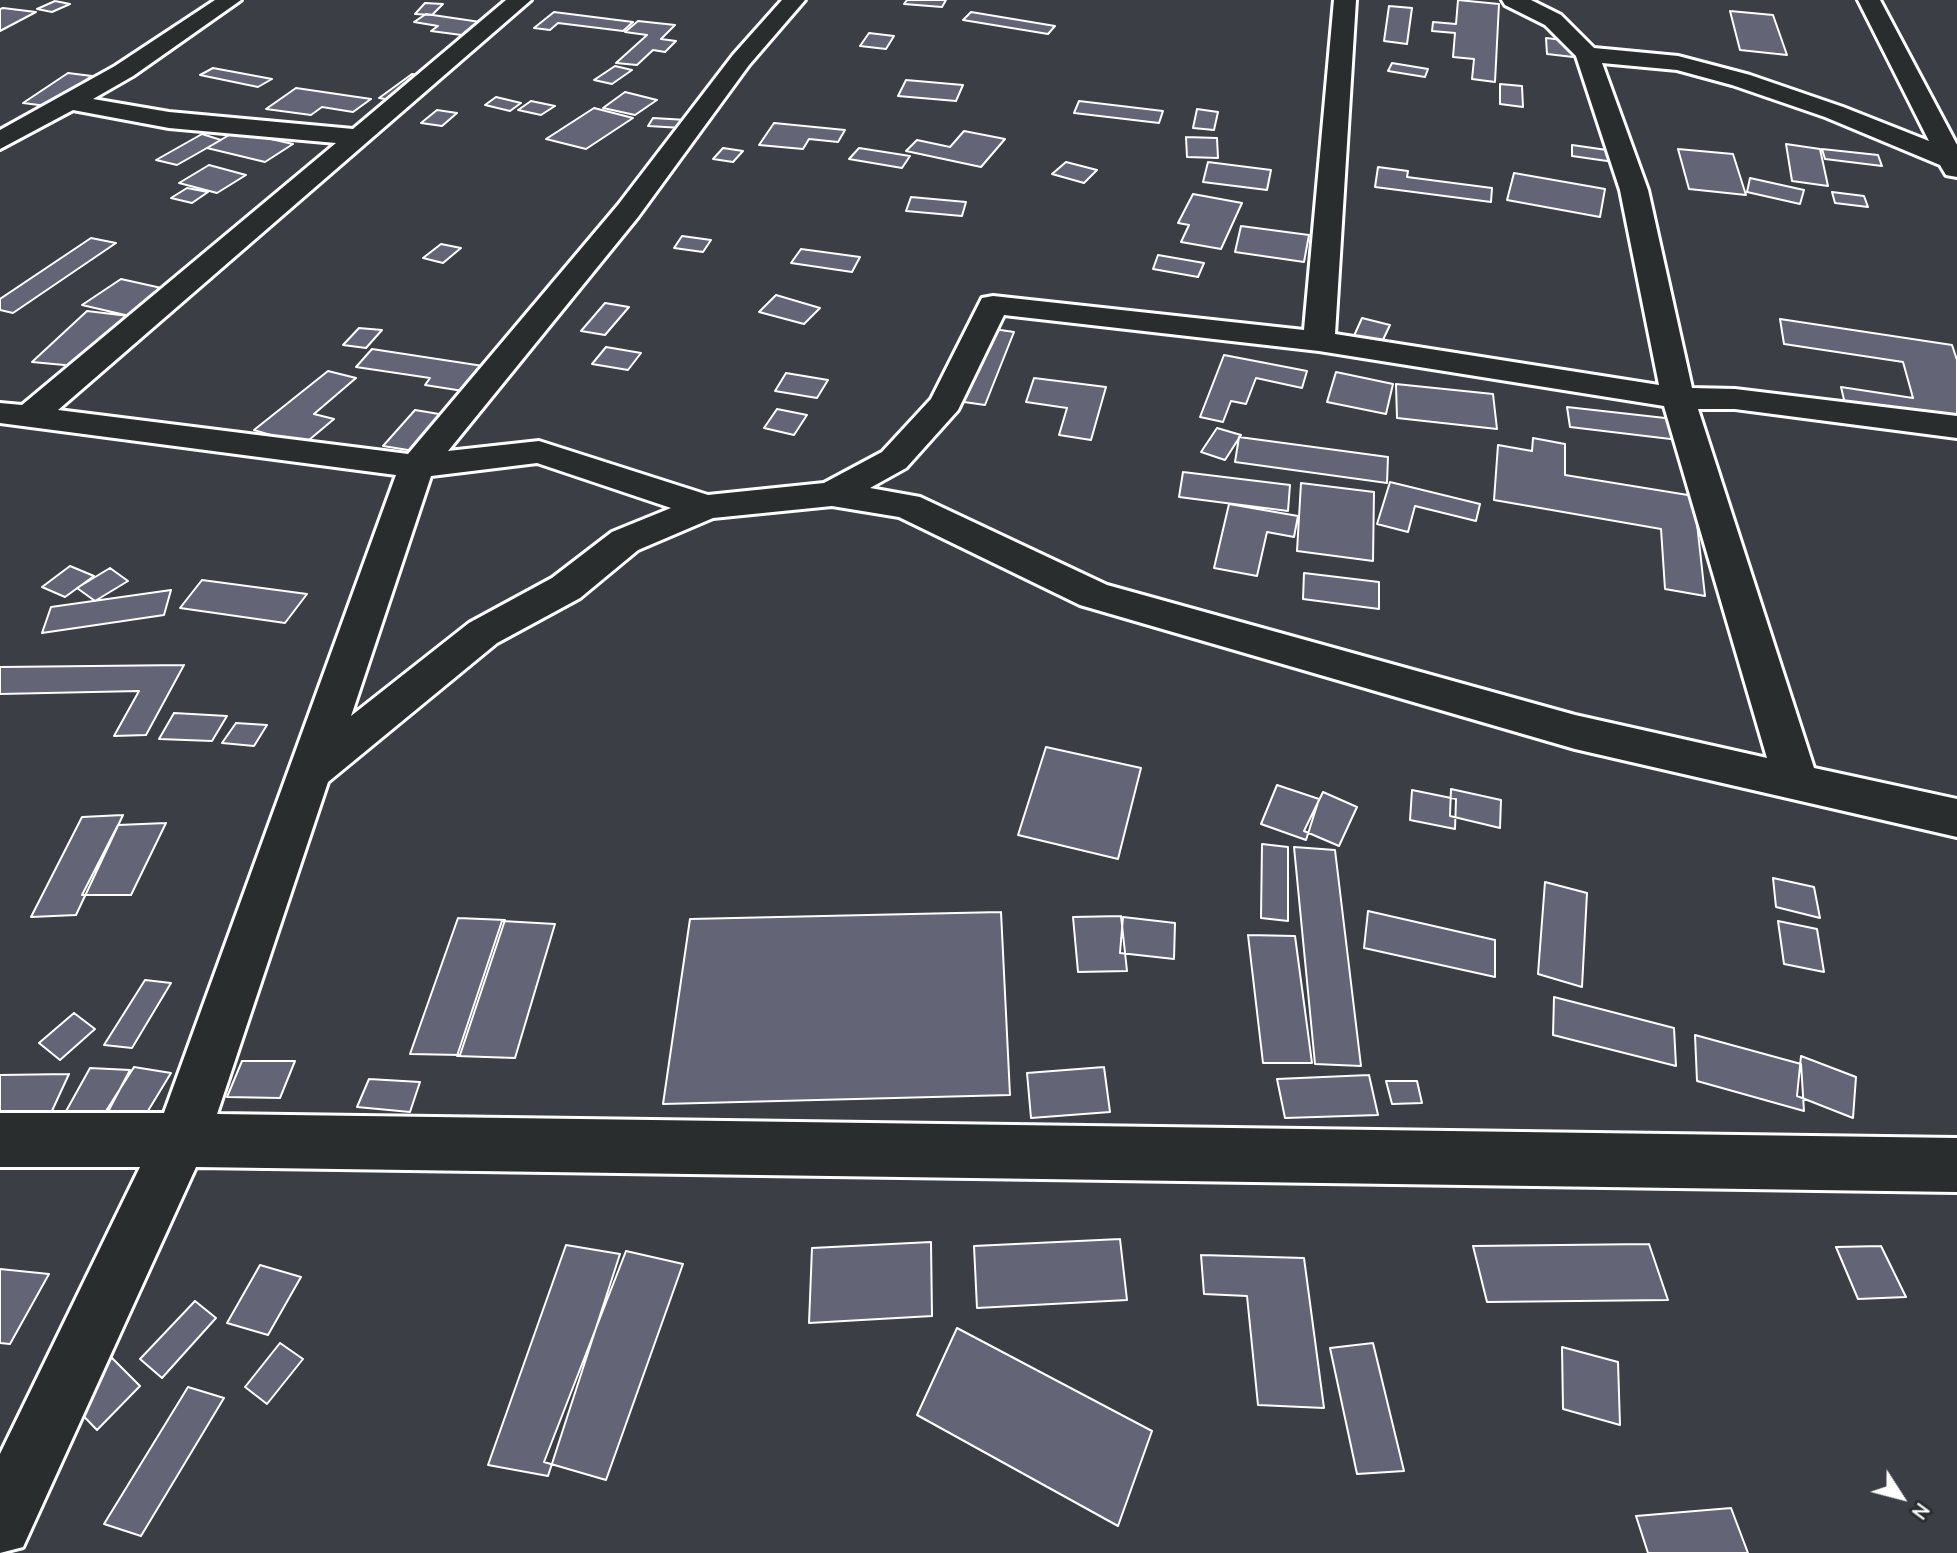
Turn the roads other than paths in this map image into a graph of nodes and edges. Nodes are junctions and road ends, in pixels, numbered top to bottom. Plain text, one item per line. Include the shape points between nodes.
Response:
1 (230, 0) edge
2 (520, 0) edge
3 (794, 0) edge
4 (1345, 0) edge
5 (1513, 0) edge
6 (1869, 0) edge
7 (1587, 54) junction
8 (69, 102) junction
9 (359, 137) junction
10 (0, 141) edge
11 (1953, 165) edge
12 (1319, 341) junction
13 (1678, 398) junction
14 (14, 416) edge
15 (1957, 427) edge
16 (894, 460) junction
17 (417, 466) junction
18 (832, 494) junction
19 (907, 506) junction
20 (707, 507) junction
21 (308, 774) junction
22 (1796, 781) junction
23 (1957, 818) edge
24 (0, 1140) edge
25 (181, 1140) junction
26 (1957, 1165) edge
27 (0, 1524) edge

1 - 8 street
2 - 9 street
3 - 17 street
4 - 12 street
5 - 7 street via 1553,20
6 - 11 street
7 - 11 street via 1678,63 1741,80 1834,112
7 - 13 street via 1634,190
8 - 9 street via 169,120
8 - 10 street
9 - 14 street
12 - 13 street
12 - 16 street via 993,305 946,403
13 - 15 street via 1735,399
13 - 22 street
14 - 17 street
16 - 18 street
16 - 19 street
17 - 20 street via 539,452
17 - 21 street
18 - 19 street
18 - 20 street
19 - 22 street via 1094,595 1575,732
20 - 21 street via 625,541 566,588 483,633
21 - 25 street
22 - 23 street
24 - 25 street
25 - 26 street
25 - 27 street

